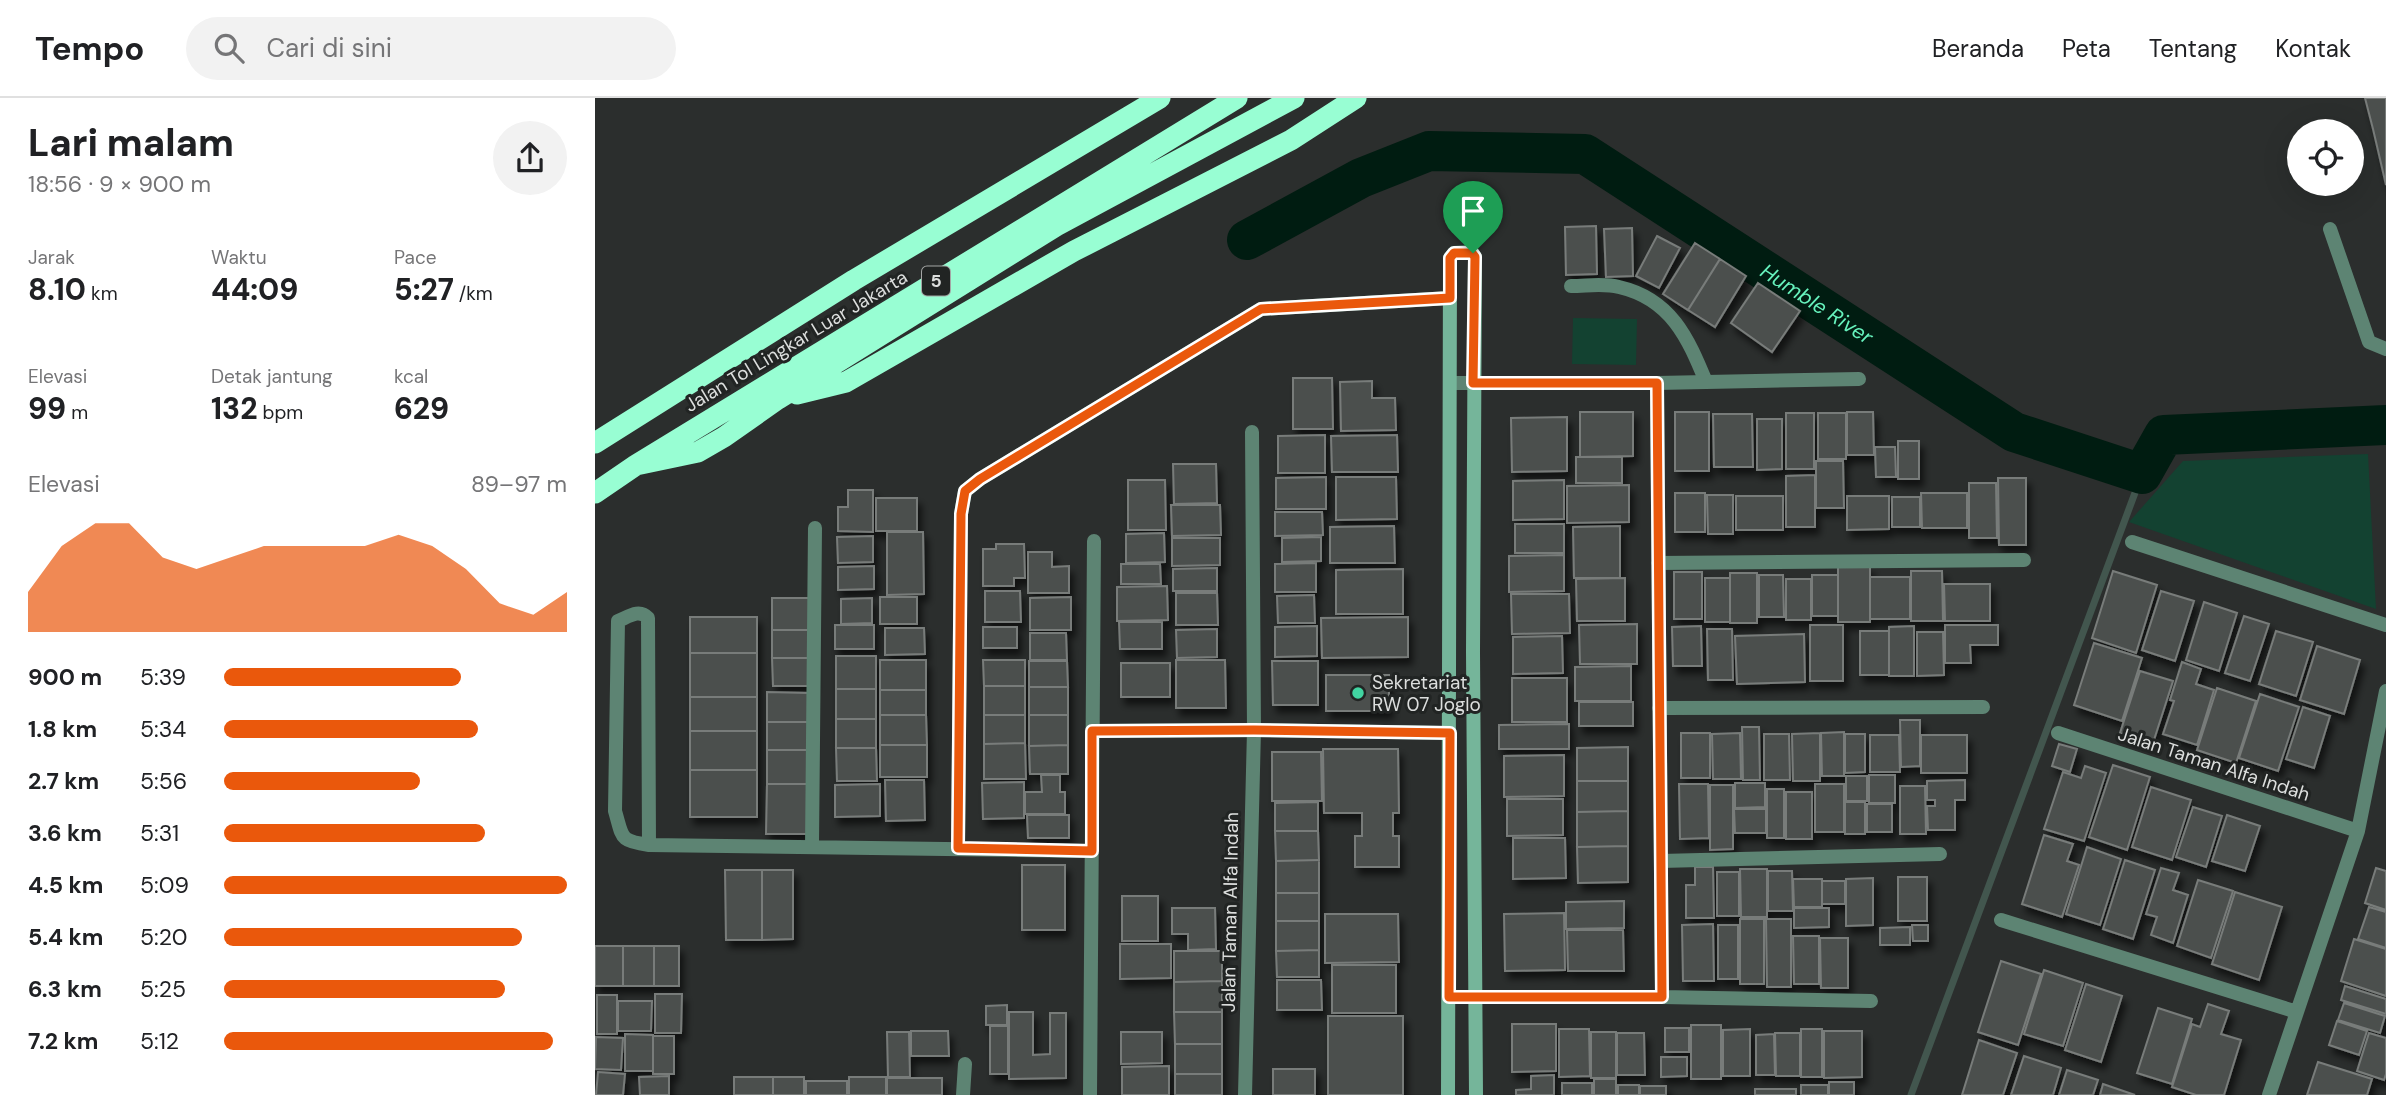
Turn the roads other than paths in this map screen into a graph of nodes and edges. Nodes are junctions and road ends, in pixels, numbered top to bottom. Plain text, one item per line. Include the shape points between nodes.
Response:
1 (1136, 98) edge
2 (1160, 98) edge
3 (1237, 98) edge
4 (1294, 98) edge
5 (1356, 98) edge
6 (1097, 136) junction
7 (2330, 229) dead end
8 (1571, 286) dead end
9 (1450, 298) junction
10 (2386, 349) edge
11 (1859, 379) dead end
12 (1706, 382) junction
13 (1450, 383) junction
14 (1473, 383) junction
15 (1657, 383) junction
16 (778, 398) junction
17 (1252, 432) dead end
18 (595, 443) edge
19 (636, 465) junction
20 (595, 493) edge
21 (815, 528) dead end
22 (1094, 541) dead end
23 (2131, 542) dead end
24 (2024, 560) dead end
25 (1658, 563) junction
26 (2386, 625) edge
27 (2386, 691) edge
28 (1983, 707) dead end
29 (1660, 708) junction
30 (1254, 730) junction
31 (1092, 731) junction
32 (1450, 733) junction
33 (2058, 733) dead end
34 (2358, 831) junction
35 (649, 845) junction
36 (812, 847) junction
37 (958, 848) junction
38 (1092, 851) junction
39 (1940, 854) dead end
40 (1661, 861) junction
41 (2001, 920) dead end
42 (1449, 997) junction
43 (1476, 997) junction
44 (1662, 997) junction
45 (1871, 1001) dead end
46 (2297, 1012) junction
47 (965, 1064) dead end
48 (963, 1095) edge
49 (1090, 1095) edge
50 (1245, 1095) edge
51 (1448, 1095) edge
52 (1476, 1095) edge
53 (2269, 1095) edge

1 - 6 highway
2 - 6 highway, Jalan Tol Lingkar Luar Jakarta / 5
3 - 19 highway, Jalan Tol Lingkar Luar Jakarta / 5
4 - 16 highway via 1056,226
5 - 16 highway via 1291,140 1074,251 846,382
6 - 18 highway, Jalan Tol Lingkar Luar Jakarta / 5 via 854,280
7 - 10 street via 2369,342
8 - 12 street via 1621,287 1655,301 1689,340
9 - 13 street
9 - 14 street via 1450,255 1473,253
9 - 37 street via 1261,309 965,491 961,514
11 - 12 street
12 - 15 street
13 - 14 street
13 - 32 street
14 - 15 street
14 - 43 street
15 - 25 street
16 - 19 highway via 698,452
17 - 30 street, Jalan Taman Alfa Indah
19 - 20 highway, Jalan Tol Lingkar Luar Jakarta / 5
21 - 36 street
22 - 31 street
23 - 26 street
24 - 25 street
25 - 29 street
27 - 34 street
28 - 29 street
29 - 40 street
30 - 31 street
30 - 32 street
30 - 50 street, Jalan Taman Alfa Indah
31 - 38 street
32 - 42 street
33 - 34 street, Jalan Taman Alfa Indah
34 - 46 street
35 - 35 street via 622,837 615,811 618,621 639,612 648,618
35 - 36 street
36 - 37 street
37 - 38 street
38 - 49 street
39 - 40 street
40 - 44 street
41 - 46 street
42 - 43 street
42 - 51 street
43 - 44 street
43 - 52 street
44 - 45 street
46 - 53 street
47 - 48 street

